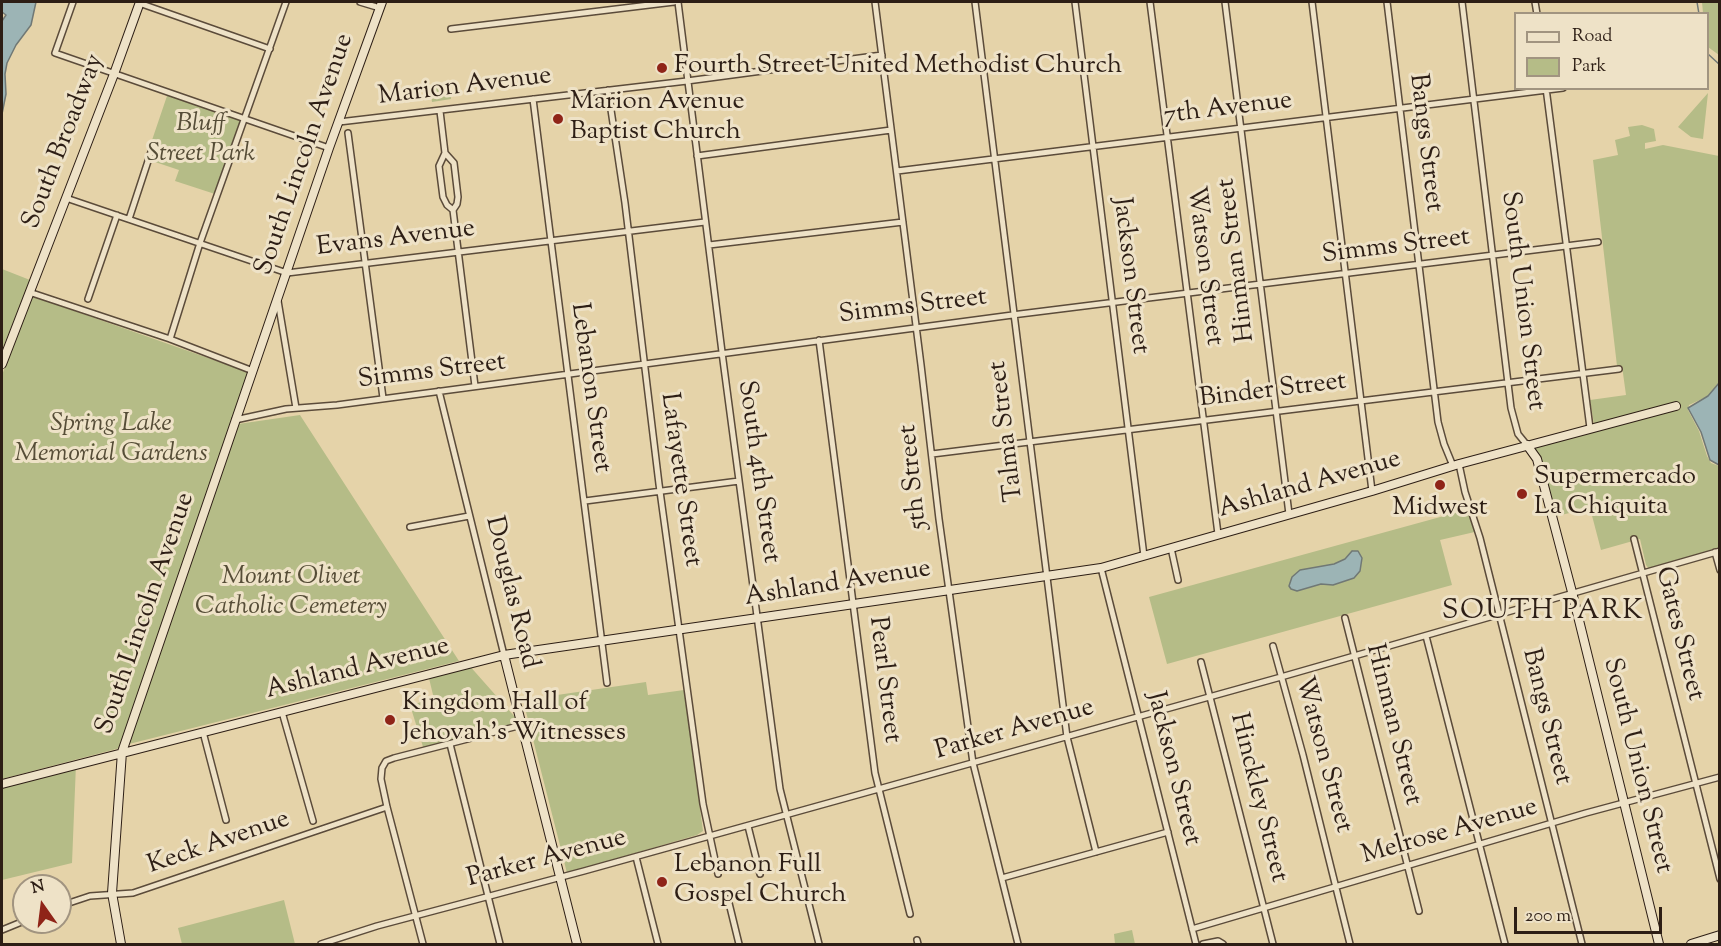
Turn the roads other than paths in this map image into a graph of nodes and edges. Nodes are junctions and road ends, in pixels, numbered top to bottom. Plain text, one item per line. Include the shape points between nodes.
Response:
1 (73, 2) edge
2 (140, 2) edge
3 (286, 2) edge
4 (360, 2) edge
5 (676, 2) edge
6 (875, 2) edge
7 (975, 2) edge
8 (1075, 2) edge
9 (1150, 2) edge
10 (1225, 2) edge
11 (1312, 2) edge
12 (1386, 2) edge
13 (1462, 2) edge
14 (381, 5) edge
15 (451, 29) dead end
16 (270, 49) junction
17 (882, 55) junction
18 (114, 74) junction
19 (687, 81) junction
20 (608, 90) junction
21 (1539, 90) edge
22 (1546, 90) edge
23 (533, 99) junction
24 (1474, 99) junction
25 (1400, 109) junction
26 (440, 111) junction
27 (1326, 118) junction
28 (246, 119) junction
29 (339, 122) junction
30 (1241, 128) junction
31 (891, 130) junction
32 (348, 133) dead end
33 (1167, 137) junction
34 (1093, 147) junction
35 (329, 148) junction
36 (151, 152) dead end
37 (445, 153) junction
38 (697, 156) junction
39 (995, 159) junction
40 (897, 171) junction
41 (66, 198) junction
42 (453, 210) junction
43 (117, 215) junction
44 (129, 219) junction
45 (705, 222) junction
46 (903, 222) junction
47 (629, 231) junction
48 (550, 240) junction
49 (1598, 242) dead end
50 (200, 243) junction
51 (709, 245) junction
52 (1566, 246) junction
53 (458, 253) junction
54 (1493, 256) junction
55 (366, 264) junction
56 (1420, 265) junction
57 (287, 273) junction
58 (1345, 273) junction
59 (1260, 284) junction
60 (29, 292) junction
61 (1186, 294) junction
62 (88, 299) dead end
63 (278, 299) junction
64 (1112, 302) junction
65 (1014, 315) junction
66 (917, 328) junction
67 (171, 336) junction
68 (819, 340) junction
69 (722, 353) junction
70 (2, 364) edge
71 (644, 364) junction
72 (1619, 369) dead end
73 (253, 370) junction
74 (1582, 373) junction
75 (567, 374) junction
76 (1508, 382) junction
77 (475, 387) junction
78 (439, 391) junction
79 (1435, 392) junction
80 (383, 398) junction
81 (1360, 401) junction
82 (1676, 406) dead end
83 (296, 408) junction
84 (1276, 411) junction
85 (235, 420) junction
86 (1203, 420) junction
87 (1590, 428) junction
88 (1128, 429) junction
89 (1029, 441) junction
90 (1527, 445) junction
91 (932, 454) junction
92 (1456, 465) junction
93 (739, 481) junction
94 (660, 491) junction
95 (1372, 491) junction
96 (585, 501) junction
97 (1289, 514) junction
98 (469, 516) junction
99 (410, 527) dead end
100 (1218, 534) junction
101 (1634, 539) dead end
102 (1171, 548) junction
103 (1717, 552) edge
104 (1144, 556) junction
105 (1101, 568) junction
106 (1719, 570) edge
107 (1643, 573) junction
108 (1046, 576) junction
109 (1178, 579) dead end
110 (948, 590) junction
111 (1572, 592) junction
112 (854, 604) junction
113 (1499, 613) junction
114 (1345, 618) dead end
115 (757, 619) junction
116 (680, 630) junction
117 (1426, 636) junction
118 (602, 640) junction
119 (1273, 646) dead end
120 (504, 655) junction
121 (1354, 656) junction
122 (1201, 662) dead end
123 (1281, 677) junction
124 (607, 683) dead end
125 (1210, 697) junction
126 (282, 711) junction
127 (1139, 717) junction
128 (522, 725) junction
129 (203, 732) junction
130 (1067, 737) junction
131 (450, 744) junction
132 (122, 752) junction
133 (973, 763) junction
134 (1719, 777) edge
135 (1695, 783) junction
136 (2, 784) edge
137 (879, 789) junction
138 (1624, 804) junction
139 (387, 807) junction
140 (787, 815) junction
141 (226, 820) dead end
142 (313, 821) dead end
143 (1551, 824) junction
144 (748, 826) junction
145 (1168, 832) junction
146 (709, 837) junction
147 (1479, 845) junction
148 (1096, 852) junction
149 (636, 857) junction
150 (1407, 866) junction
151 (718, 874) dead end
152 (760, 874) dead end
153 (561, 878) junction
154 (1002, 878) junction
155 (1719, 879) edge
156 (1336, 886) junction
157 (112, 893) junction
158 (488, 897) junction
159 (728, 898) dead end
160 (72, 902) edge
161 (1264, 907) junction
162 (1419, 911) dead end
163 (910, 914) dead end
164 (415, 916) junction
165 (1192, 929) junction
166 (1719, 935) edge
167 (343, 937) junction
168 (122, 945) edge
169 (321, 945) edge
170 (345, 945) edge
171 (423, 945) edge
172 (500, 945) edge
173 (578, 945) edge
174 (658, 945) edge
175 (739, 945) edge
176 (819, 945) edge
177 (1018, 945) edge
178 (1196, 945) edge
179 (1203, 945) edge
180 (1223, 945) edge
181 (1273, 945) edge
182 (1350, 945) edge
183 (1505, 945) edge
184 (1582, 945) edge
185 (1659, 945) edge
186 (1691, 945) edge

1 - 18 street via 55,53
2 - 16 street
2 - 18 street, South Broadway
3 - 16 street
4 - 14 street
5 - 15 street
5 - 19 street, South 4th Street
6 - 17 street, 5th Street
7 - 39 street, Talma Street
8 - 34 street, Jackson Street
9 - 33 street, Watson Street
10 - 30 street, Hinman Street
11 - 27 street
12 - 25 street, Bangs Street
13 - 24 street, South Union Street
14 - 29 street, South Lincoln Avenue
16 - 28 street
17 - 19 street, Marion Avenue
17 - 31 street, 5th Street
18 - 28 street
18 - 41 street, South Broadway
19 - 20 street, Marion Avenue
19 - 38 street, South 4th Street
20 - 23 street, Marion Avenue
20 - 47 street, Lafayette Street
21 - 24 street, 7th Avenue
22 - 52 street
23 - 26 street, Marion Avenue
23 - 48 street, Lebanon Street
24 - 25 street, 7th Avenue
24 - 54 street, South Union Street
25 - 27 street, 7th Avenue
25 - 56 street, Bangs Street
26 - 29 street, Marion Avenue
26 - 37 street
27 - 30 street, 7th Avenue
27 - 58 street
28 - 35 street
28 - 50 street
29 - 35 street, South Lincoln Avenue
30 - 33 street, 7th Avenue
30 - 59 street, Hinman Street
31 - 38 street
31 - 40 street, 5th Street
32 - 55 street
33 - 34 street, 7th Avenue
33 - 61 street, Watson Street
34 - 39 street, 7th Avenue
34 - 64 street, Jackson Street
35 - 57 street, South Lincoln Avenue
36 - 44 street
37 - 42 street via 454,163 458,196
37 - 42 street via 439,166 443,197
38 - 45 street, South 4th Street
39 - 40 street, 7th Avenue
39 - 65 street, Talma Street
40 - 46 street, 5th Street
41 - 43 street, Evans Avenue
41 - 60 street, South Broadway
42 - 53 street
43 - 44 street, Evans Avenue
43 - 62 street
44 - 50 street, Evans Avenue
45 - 47 street, Evans Avenue
45 - 51 street, South 4th Street
46 - 51 street
46 - 66 street, 5th Street
47 - 48 street, Evans Avenue
47 - 71 street, Lafayette Street
48 - 53 street, Evans Avenue
48 - 75 street, Lebanon Street
49 - 52 street, Simms Street
50 - 57 street, Evans Avenue
50 - 67 street
51 - 69 street, South 4th Street
52 - 54 street, Simms Street
52 - 74 street
53 - 55 street, Evans Avenue
53 - 77 street
54 - 56 street, Simms Street
54 - 76 street, South Union Street
55 - 57 street, Evans Avenue
55 - 80 street
56 - 58 street, Simms Street
56 - 79 street, Bangs Street
57 - 63 street, South Lincoln Avenue
58 - 59 street, Simms Street
58 - 81 street
59 - 61 street, Simms Street
59 - 84 street, Hinman Street
60 - 67 street
60 - 70 street, South Broadway
61 - 64 street, Simms Street
61 - 86 street, Watson Street
63 - 73 street, South Lincoln Avenue
63 - 83 street
64 - 65 street, Simms Street
64 - 88 street, Jackson Street
65 - 66 street, Simms Street
65 - 89 street, Talma Street
66 - 68 street, Simms Street
66 - 91 street, 5th Street
67 - 73 street
68 - 69 street, Simms Street
68 - 112 street, Pearl Street
69 - 71 street, Simms Street
69 - 93 street, South 4th Street
71 - 75 street, Simms Street
71 - 94 street, Lafayette Street
72 - 74 street, Binder Street
73 - 85 street, South Lincoln Avenue
74 - 76 street, Binder Street
74 - 87 street
75 - 77 street, Simms Street
75 - 96 street, Lebanon Street
76 - 79 street, Binder Street
76 - 90 street, South Union Street via 1518,434
77 - 78 street, Simms Street
78 - 80 street, Simms Street
78 - 98 street, Douglas Road
79 - 81 street, Binder Street
79 - 92 street, Bangs Street via 1441,433
80 - 83 street, Simms Street
81 - 84 street, Binder Street
81 - 95 street
82 - 87 street, Ashland Avenue via 1604,428
83 - 85 street, Simms Street
84 - 86 street, Binder Street
84 - 97 street, Hinman Street
85 - 132 street, South Lincoln Avenue
86 - 88 street, Binder Street
86 - 100 street, Watson Street
87 - 90 street, Ashland Avenue
88 - 89 street, Binder Street
88 - 104 street, Jackson Street
89 - 91 street, Binder Street
89 - 108 street, Talma Street
90 - 92 street, Ashland Avenue
90 - 111 street, South Union Street via 1537,459
91 - 110 street, 5th Street
92 - 95 street, Ashland Avenue
92 - 113 street, Bangs Street
93 - 94 street
93 - 115 street, South 4th Street
94 - 96 street
94 - 116 street, Lafayette Street
95 - 97 street, Ashland Avenue
96 - 118 street, Lebanon Street
97 - 100 street, Ashland Avenue
98 - 99 street
98 - 120 street, Douglas Road
100 - 102 street, Ashland Avenue
101 - 107 street, Gates Street
102 - 104 street, Ashland Avenue
102 - 109 street
103 - 106 street
103 - 107 street, Parker Avenue
104 - 105 street, Ashland Avenue
105 - 108 street, Ashland Avenue
105 - 127 street, Jackson Street
107 - 111 street, Parker Avenue
107 - 135 street, Gates Street
108 - 110 street, Ashland Avenue
108 - 130 street, Talma Street
110 - 112 street, Ashland Avenue
110 - 133 street, 5th Street
111 - 113 street, Parker Avenue
111 - 138 street, South Union Street
112 - 115 street, Ashland Avenue
112 - 137 street, Pearl Street
113 - 117 street, Parker Avenue
113 - 143 street, Bangs Street
114 - 121 street, Hinman Street
115 - 116 street, Ashland Avenue
115 - 140 street, South 4th Street
116 - 118 street, Ashland Avenue
116 - 146 street, Lafayette Street
117 - 121 street, Parker Avenue
117 - 147 street
118 - 120 street, Ashland Avenue
118 - 124 street, Lebanon Street
119 - 123 street, Watson Street
120 - 126 street, Ashland Avenue
120 - 128 street, Douglas Road
121 - 123 street, Parker Avenue
121 - 150 street, Hinman Street
122 - 125 street, Hinckley Street
123 - 125 street, Parker Avenue
123 - 156 street, Watson Street
125 - 127 street, Parker Avenue
125 - 161 street, Hinckley Street
126 - 129 street, Ashland Avenue
126 - 142 street
127 - 130 street, Parker Avenue
127 - 145 street, Jackson Street
128 - 131 street
128 - 153 street, Douglas Road
129 - 132 street, Ashland Avenue
129 - 141 street
130 - 133 street, Parker Avenue
130 - 148 street, Talma Street
131 - 139 street via 384,764 380,775
131 - 158 street
132 - 136 street, Ashland Avenue
132 - 157 street, South Lincoln Avenue
133 - 137 street, Parker Avenue
133 - 154 street, 5th Street
134 - 135 street, Melrose Avenue
135 - 138 street, Melrose Avenue
135 - 155 street, Gates Street
137 - 140 street, Parker Avenue
137 - 163 street, Pearl Street
138 - 143 street, Melrose Avenue
138 - 185 street, South Union Street
139 - 157 street, Keck Avenue via 134,893
139 - 164 street
140 - 144 street, Parker Avenue
140 - 176 street, South 4th Street
143 - 147 street, Melrose Avenue
143 - 184 street, Bangs Street
144 - 146 street, Parker Avenue
144 - 152 street
145 - 148 street
145 - 165 street, Jackson Street
146 - 149 street, Parker Avenue
146 - 151 street, Lafayette Street
147 - 150 street, Melrose Avenue
147 - 183 street
148 - 154 street
149 - 153 street, Parker Avenue
149 - 174 street
150 - 156 street, Melrose Avenue
150 - 162 street, Hinman Street
153 - 158 street, Parker Avenue
153 - 173 street, Douglas Road
154 - 177 street, 5th Street
156 - 161 street, Melrose Avenue
156 - 182 street, Watson Street
157 - 160 street, Keck Avenue
157 - 168 street, South Lincoln Avenue
158 - 164 street, Parker Avenue
158 - 172 street
159 - 175 street
161 - 165 street, Melrose Avenue
161 - 181 street, Hinckley Street
164 - 167 street, Parker Avenue
164 - 171 street
165 - 178 street, Jackson Street
166 - 186 street
167 - 169 street, Parker Avenue
167 - 170 street
179 - 180 street via 1218,941

